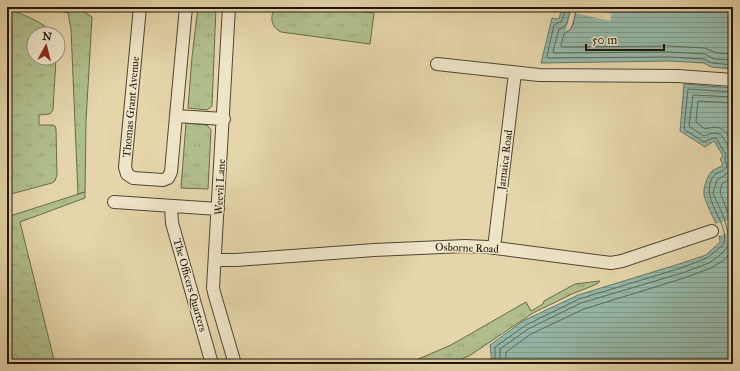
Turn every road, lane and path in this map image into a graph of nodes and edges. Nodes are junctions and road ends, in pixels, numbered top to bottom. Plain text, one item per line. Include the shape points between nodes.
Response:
1 (140, 7) edge
2 (186, 7) edge
3 (229, 7) edge
4 (437, 64) dead end
5 (515, 73) junction
6 (733, 80) edge
7 (176, 116) junction
8 (224, 119) junction
9 (114, 202) dead end
10 (171, 206) junction
11 (218, 209) junction
12 (712, 231) dead end
13 (494, 248) junction
14 (215, 260) junction
15 (212, 364) edge
16 (235, 364) edge

1 - 7 street, Thomas Grant Avenue via 125,168 127,174 133,178 168,178 171,172
2 - 7 street
3 - 8 street, Weevil Lane
4 - 5 street
5 - 6 street via 678,76
5 - 13 street, Jamaica Road
7 - 8 street
8 - 11 street, Weevil Lane
9 - 10 street
10 - 11 street
10 - 15 street, The Officers Quarters via 172,223
11 - 14 street, Weevil Lane
12 - 13 street, Osborne Road via 611,263
13 - 14 street, Osborne Road via 442,246
14 - 16 street, Weevil Lane via 213,288

